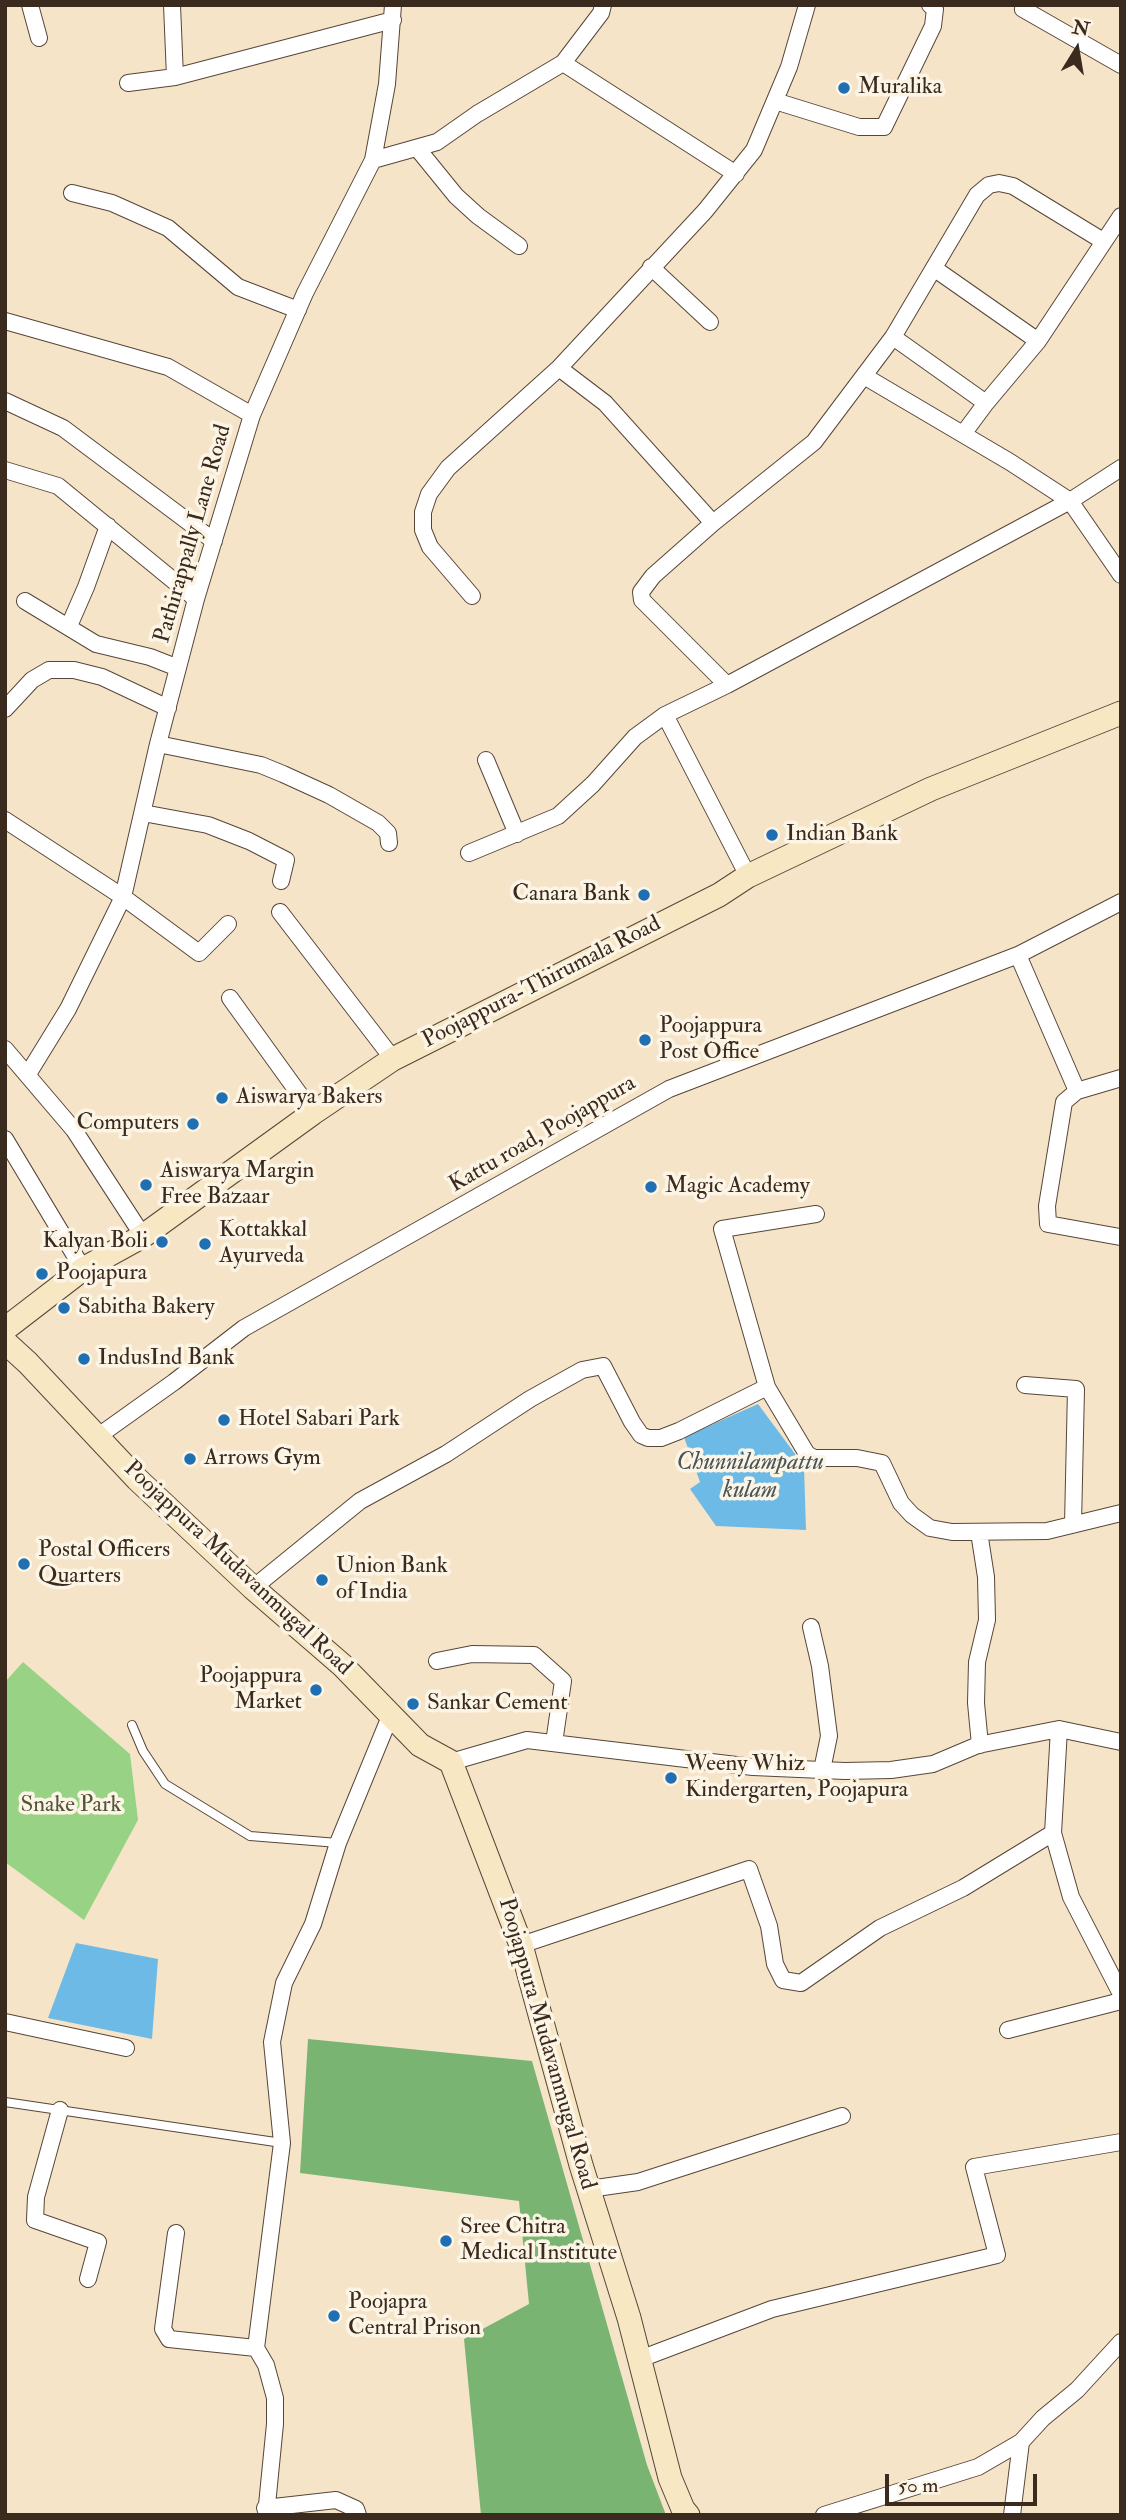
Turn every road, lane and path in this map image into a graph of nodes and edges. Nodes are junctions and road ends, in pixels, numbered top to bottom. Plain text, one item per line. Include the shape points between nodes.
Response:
1 (30, 5) edge
2 (172, 5) edge
3 (603, 5) edge
4 (807, 5) edge
5 (930, 5) edge
6 (1024, 5) edge
7 (393, 13) edge
8 (39, 38) dead end
9 (563, 63) junction
10 (1121, 65) edge
11 (175, 77) junction
12 (128, 83) dead end
13 (775, 102) junction
14 (417, 148) junction
15 (373, 160) junction
16 (736, 174) junction
17 (72, 193) dead end
18 (1120, 218) edge
19 (1103, 241) junction
20 (519, 246) dead end
21 (651, 267) junction
22 (935, 270) junction
23 (298, 310) junction
24 (5, 321) edge
25 (710, 322) dead end
26 (892, 337) junction
27 (1038, 341) junction
28 (559, 368) junction
29 (864, 376) junction
30 (5, 401) edge
31 (986, 403) junction
32 (252, 415) junction
33 (963, 434) junction
34 (1121, 468) edge
35 (5, 470) edge
36 (1070, 500) junction
37 (713, 523) junction
38 (108, 526) junction
39 (214, 541) junction
40 (1121, 575) edge
41 (472, 596) dead end
42 (196, 598) junction
43 (25, 600) dead end
44 (69, 626) junction
45 (178, 668) junction
46 (727, 685) junction
47 (168, 708) junction
48 (5, 709) edge
49 (1121, 713) edge
50 (665, 715) junction
51 (158, 744) junction
52 (485, 760) dead end
53 (143, 813) junction
54 (5, 820) edge
55 (517, 834) junction
56 (389, 843) dead end
57 (470, 853) dead end
58 (748, 876) junction
59 (281, 881) dead end
60 (123, 897) junction
61 (1121, 902) edge
62 (280, 912) dead end
63 (228, 924) dead end
64 (1018, 955) junction
65 (230, 998) dead end
66 (5, 1049) edge
67 (393, 1059) junction
68 (28, 1074) junction
69 (1121, 1078) edge
70 (1077, 1091) junction
71 (313, 1113) junction
72 (5, 1139) edge
73 (816, 1214) dead end
74 (143, 1236) junction
75 (1120, 1237) edge
76 (83, 1269) junction
77 (5, 1329) edge
78 (5, 1342) edge
79 (1025, 1385) dead end
80 (766, 1387) junction
81 (97, 1437) junction
82 (1121, 1513) edge
83 (1073, 1524) junction
84 (979, 1532) junction
85 (254, 1588) junction
86 (811, 1627) dead end
87 (436, 1661) dead end
88 (391, 1714) junction
89 (132, 1725) dead end
90 (1059, 1729) junction
91 (1121, 1742) edge
92 (554, 1743) junction
93 (980, 1745) junction
94 (451, 1762) junction
95 (822, 1770) junction
96 (1053, 1833) junction
97 (338, 1843) junction
98 (522, 1945) junction
99 (1121, 1994) edge
100 (1121, 2001) edge
101 (5, 2022) edge
102 (1008, 2030) dead end
103 (126, 2048) dead end
104 (5, 2102) edge
105 (60, 2110) junction
106 (842, 2116) dead end
107 (1121, 2142) edge
108 (282, 2143) junction
109 (589, 2189) junction
110 (176, 2233) dead end
111 (88, 2279) dead end
112 (1121, 2342) edge
113 (256, 2348) junction
114 (640, 2359) junction
115 (1021, 2442) junction
116 (265, 2511) edge
117 (358, 2515) edge
118 (688, 2515) edge
119 (824, 2515) edge
120 (1012, 2515) edge

1 - 8 street
2 - 11 street
3 - 9 street
4 - 13 street
5 - 13 street via 935,9 933,26 884,127 859,127
6 - 10 street via 1023,9
7 - 11 street
7 - 15 street, Pathirappally Lane Road via 387,84
9 - 14 street via 437,142
9 - 16 street
11 - 12 street
13 - 16 street via 754,150
14 - 15 street
14 - 20 street via 463,202
15 - 23 street, Pathirappally Lane Road
16 - 21 street
17 - 23 street via 112,203 168,228 238,287
18 - 19 street
19 - 22 street via 1013,186 999,183 977,195
19 - 27 street
21 - 25 street
21 - 28 street
22 - 26 street
22 - 27 street
23 - 32 street, Pathirappally Lane Road
24 - 32 street via 168,367
26 - 29 street
26 - 31 street
27 - 31 street
28 - 37 street via 605,403
28 - 41 street via 448,468 429,495 423,530 430,547
29 - 33 street
29 - 37 street via 814,442
30 - 39 street via 64,428
31 - 33 street
32 - 39 street, Pathirappally Lane Road
33 - 36 street
34 - 36 street
35 - 38 street via 58,486
36 - 40 street
36 - 46 street
37 - 46 street via 640,592 642,600
38 - 42 street
38 - 44 street
39 - 42 street, Pathirappally Lane Road
42 - 45 street, Pathirappally Lane Road
43 - 44 street
44 - 45 street via 96,644
45 - 47 street, Pathirappally Lane Road
46 - 50 street
47 - 48 street via 102,677 49,670 32,680
47 - 51 street, Pathirappally Lane Road
49 - 58 street, Poojappura-Thirumala Road via 931,789
50 - 55 street via 635,737 558,816
50 - 58 street
51 - 53 street, Pathirappally Lane Road
51 - 56 street via 261,765 283,774 378,822 388,833
52 - 55 street
53 - 59 street via 208,825 249,841 286,860
53 - 60 street, Pathirappally Lane Road
54 - 60 street
55 - 57 street
58 - 67 street, Poojappura-Thirumala Road via 719,895
60 - 63 street via 199,953
60 - 68 street, Pathirappally Lane Road via 68,1009
61 - 64 street, Kattu road, Poojappura
62 - 67 street
64 - 70 street
64 - 81 street, Kattu road, Poojappura via 669,1089 244,1328
65 - 71 street
66 - 68 street
67 - 71 street, Poojappura-Thirumala Road
68 - 74 street via 74,1130
69 - 70 street
70 - 75 street via 1064,1102 1048,1224
71 - 74 street, Poojappura-Thirumala Road
72 - 76 street
73 - 80 street via 722,1229
74 - 76 street, Poojappura-Thirumala Road
76 - 77 street, Poojappura-Thirumala Road
78 - 81 street, Poojappura Mudavanmugal Road
79 - 83 street via 1076,1389
80 - 84 street via 807,1454 882,1463 901,1503 930,1528
80 - 85 street via 679,1431 648,1438 632,1422 603,1366 582,1370 360,1501
81 - 85 street, Poojappura Mudavanmugal Road
82 - 83 street
83 - 84 street via 1047,1531
84 - 93 street via 987,1620 977,1662
85 - 88 street, Poojappura Mudavanmugal Road
86 - 95 street via 829,1736
87 - 92 street via 472,1654 534,1655 564,1681
88 - 94 street, Poojappura Mudavanmugal Road via 420,1745
88 - 97 street
89 - 97 lane via 165,1784 250,1836
90 - 91 street
90 - 93 street
90 - 96 street
92 - 94 street via 527,1740
92 - 95 street via 753,1767
93 - 95 street via 933,1764 891,1770
94 - 98 street, Poojappura Mudavanmugal Road
96 - 98 street via 963,1888 880,1928 801,1983 783,1980 775,1964 769,1926 750,1869
96 - 99 street via 1071,1897
97 - 108 street via 313,1924 284,1983 272,2042
98 - 109 street, Poojappura Mudavanmugal Road
100 - 102 street
101 - 103 street
104 - 105 lane
105 - 108 lane
105 - 111 street via 36,2197 35,2220 98,2242
106 - 109 street via 638,2182
107 - 114 street via 974,2167 998,2255 772,2309
108 - 113 street
109 - 114 street, Poojappura Mudavanmugal Road
110 - 113 street via 163,2329 169,2339
112 - 115 street
113 - 116 street via 275,2398
114 - 118 street, Poojappura Mudavanmugal Road via 670,2478
115 - 119 street via 978,2467
115 - 120 street
116 - 117 street via 336,2500 356,2509

